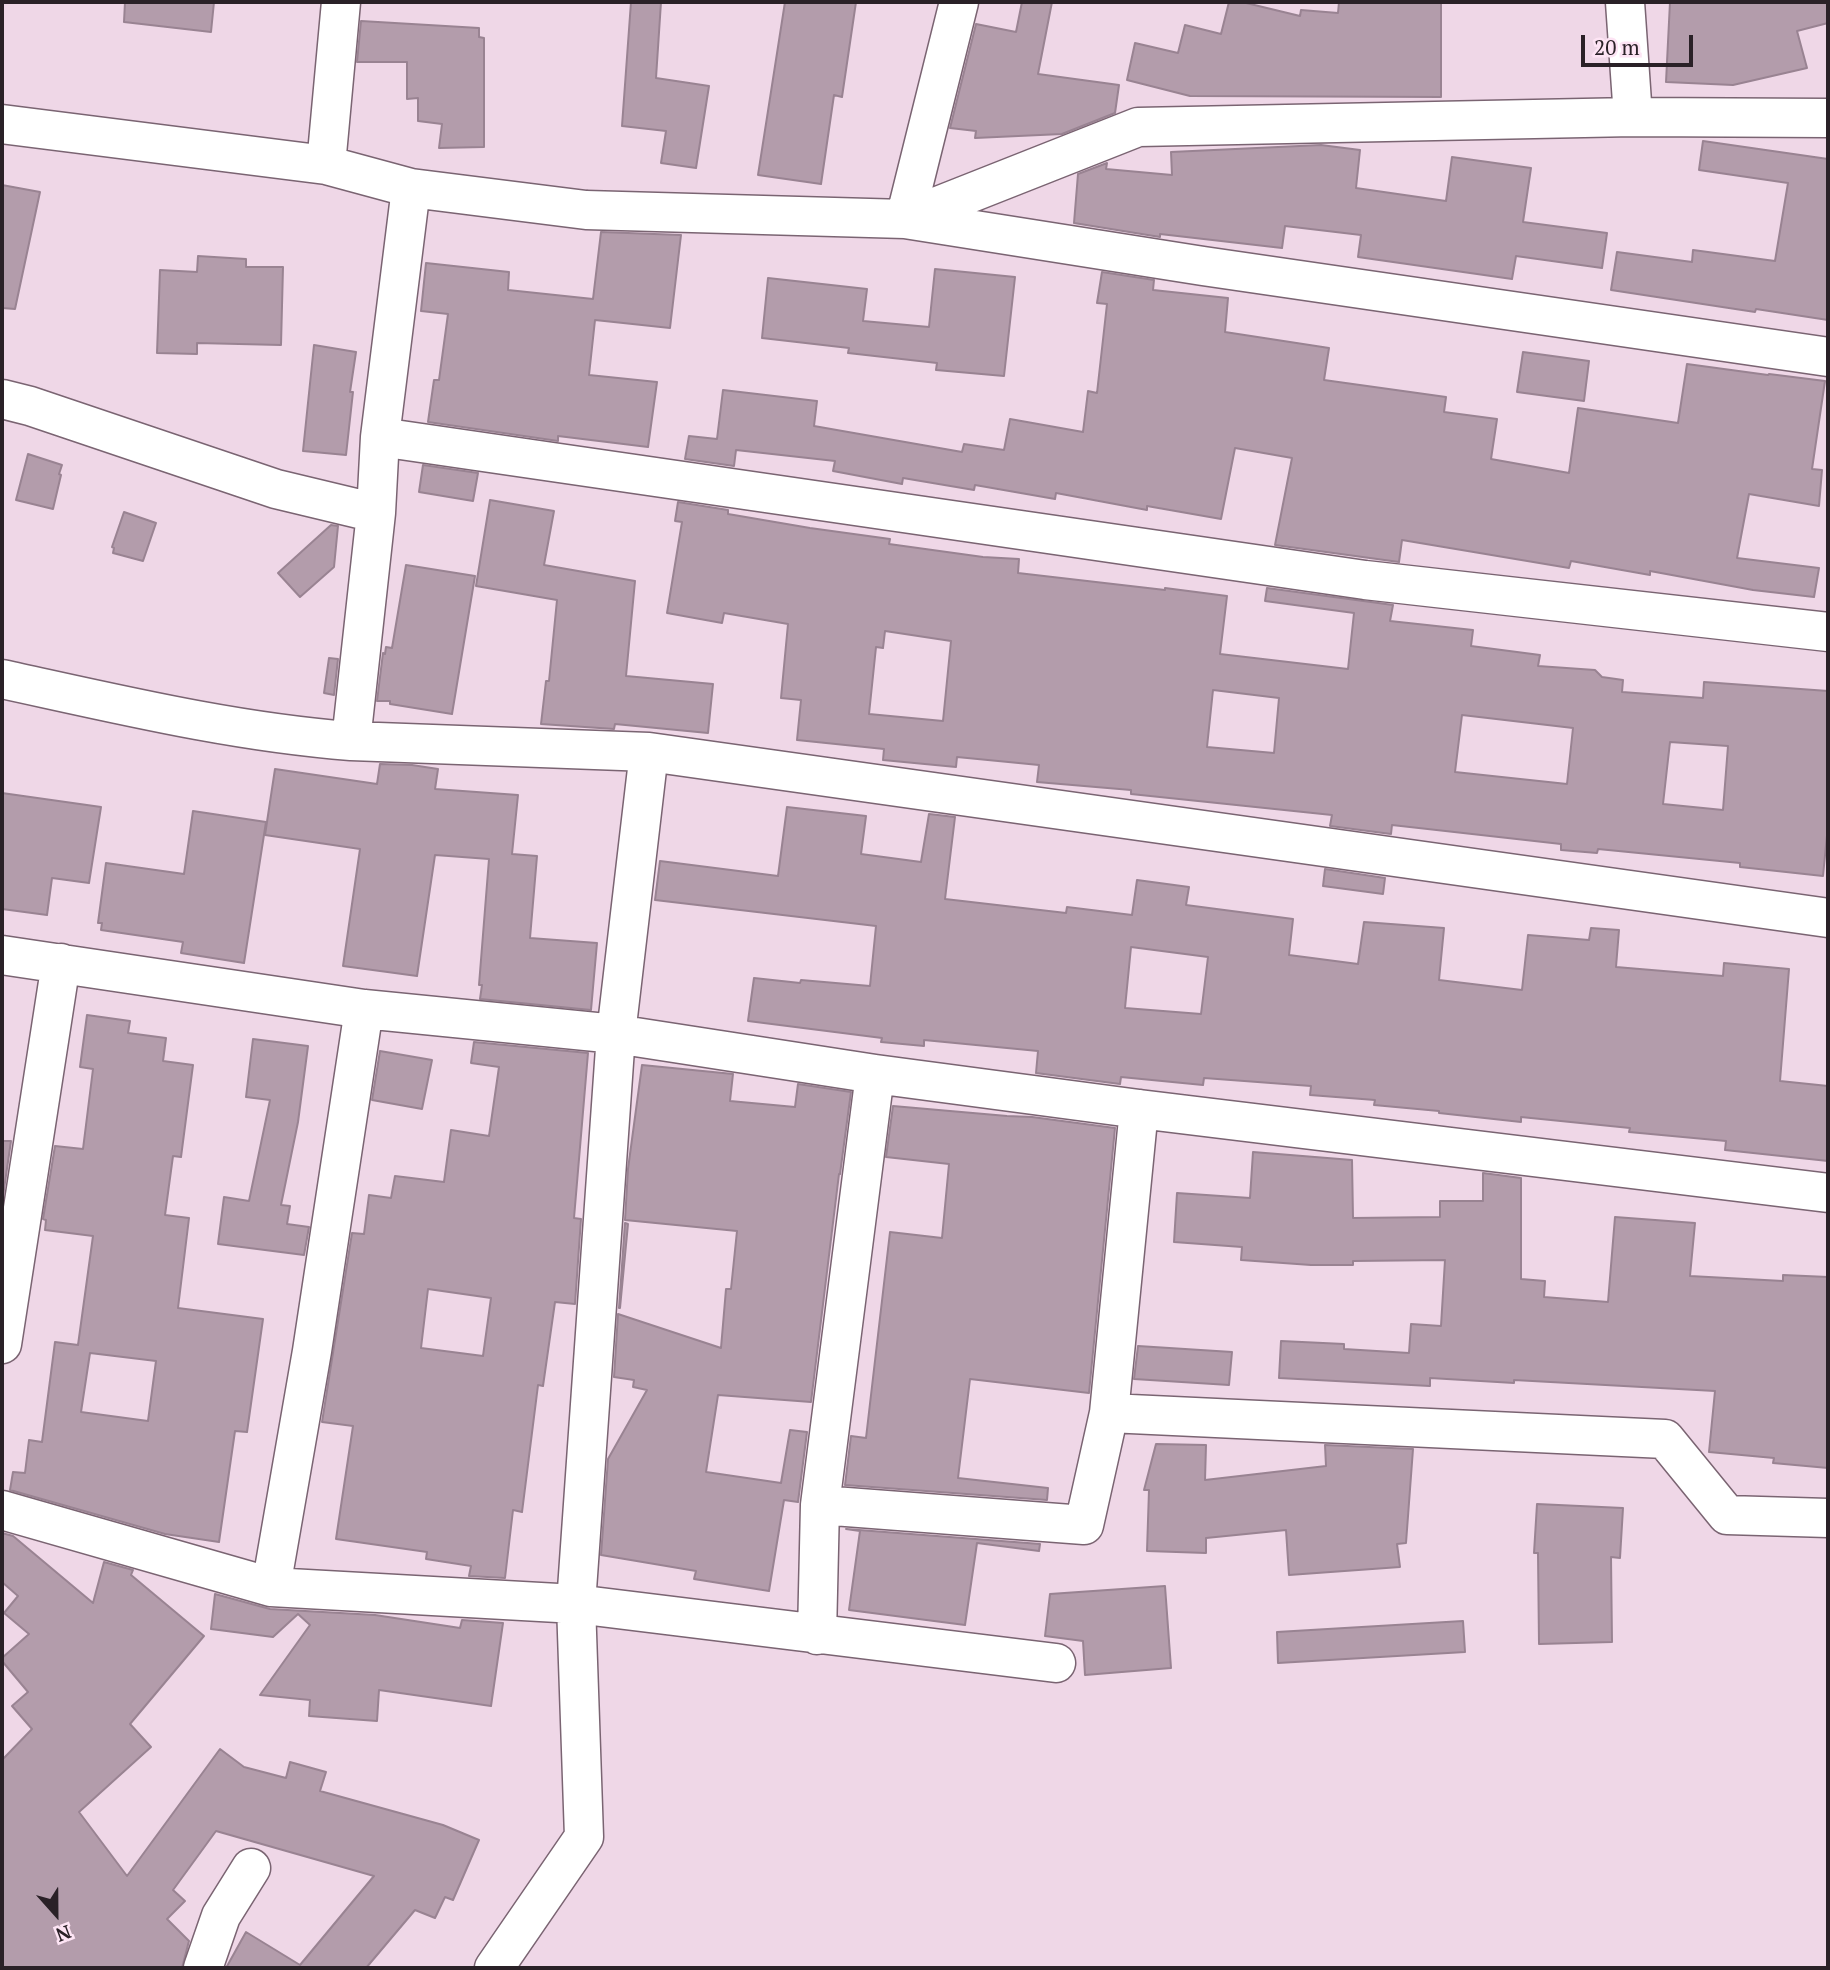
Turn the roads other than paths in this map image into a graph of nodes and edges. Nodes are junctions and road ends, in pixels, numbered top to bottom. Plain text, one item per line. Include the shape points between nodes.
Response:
1 (341, 2) edge
2 (959, 2) edge
3 (1625, 2) edge
4 (1633, 117) junction
5 (1828, 118) edge
6 (2, 124) edge
7 (326, 165) junction
8 (411, 188) junction
9 (905, 219) junction
10 (1828, 357) edge
11 (2, 399) edge
12 (380, 437) junction
13 (376, 513) junction
14 (1828, 632) edge
15 (2, 679) edge
16 (351, 741) junction
17 (649, 751) junction
18 (1828, 918) edge
19 (2, 956) edge
20 (61, 963) junction
21 (364, 1009) junction
22 (616, 1034) junction
23 (875, 1074) junction
24 (1139, 1109) junction
25 (1828, 1193) edge
26 (2, 1345) edge
27 (1109, 1413) junction
28 (820, 1505) junction
29 (2, 1510) edge
30 (1828, 1518) edge
31 (271, 1587) junction
32 (576, 1604) junction
33 (817, 1635) junction
34 (1056, 1663) dead end
35 (251, 1868) dead end
36 (203, 1968) edge
37 (494, 1968) edge

1 - 7 street
2 - 9 street
3 - 4 street
4 - 5 street
4 - 9 street via 1138,127
6 - 7 street
7 - 8 street
8 - 9 street via 586,210
8 - 12 street
9 - 10 street
11 - 13 street via 276,489
12 - 13 street
12 - 14 street via 1365,580
13 - 16 street
15 - 16 street via 303,738
16 - 17 street
17 - 18 street
17 - 22 street
19 - 20 street
20 - 21 street
20 - 26 street
21 - 22 street
21 - 31 street
22 - 23 street
22 - 32 street
23 - 24 street
23 - 28 street
24 - 25 street
24 - 27 street
27 - 28 street via 1084,1525
27 - 30 street via 1665,1439 1727,1515
28 - 33 street
29 - 31 street
31 - 32 street
32 - 33 street
32 - 37 street via 584,1837
33 - 34 street
35 - 36 street via 221,1916

